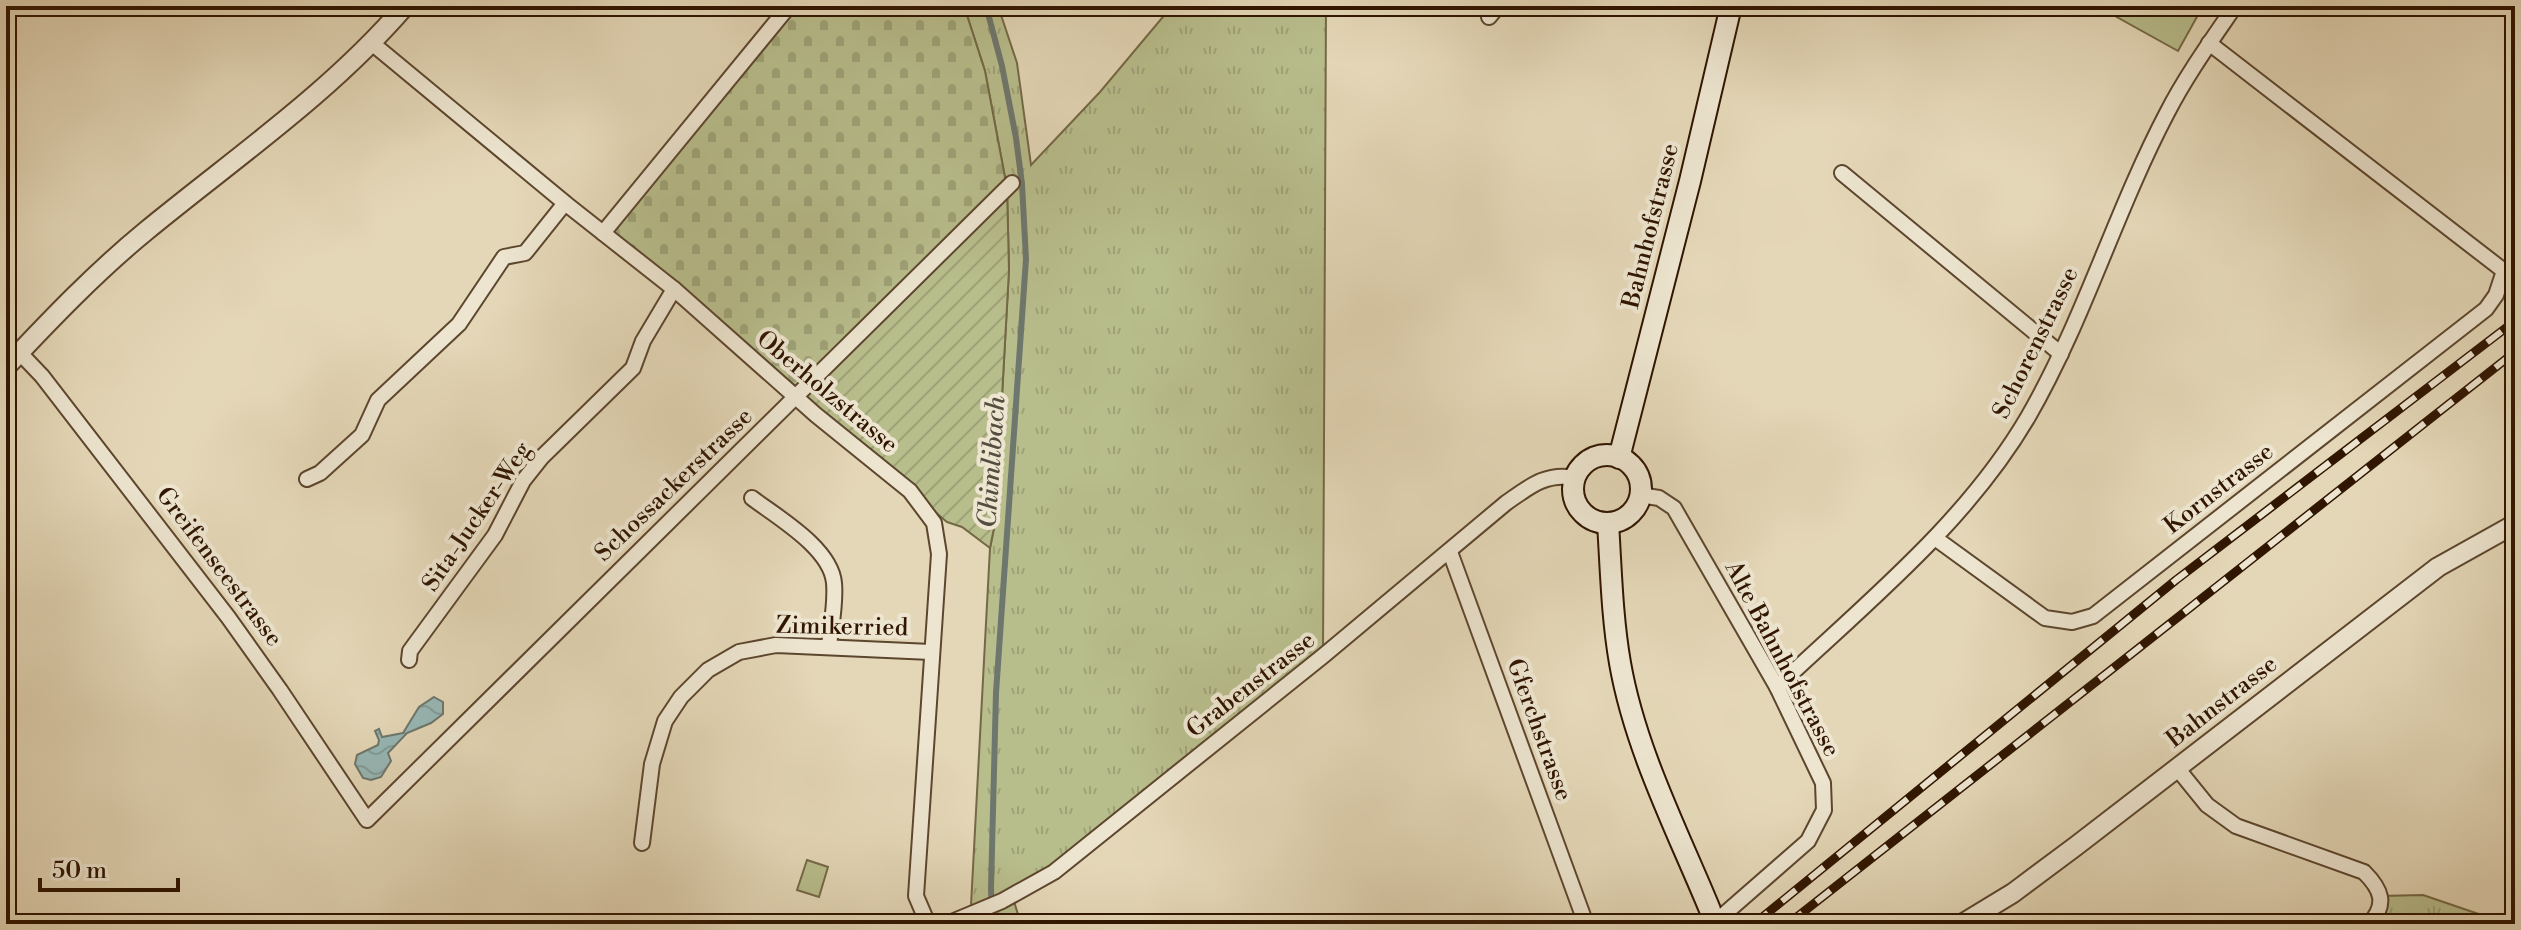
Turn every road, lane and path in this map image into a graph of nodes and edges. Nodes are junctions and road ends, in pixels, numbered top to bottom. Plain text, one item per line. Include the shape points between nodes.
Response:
1 (405, 6) edge
2 (789, 6) edge
3 (1731, 6) edge
4 (2235, 6) edge
5 (2209, 43) junction
6 (373, 44) junction
7 (1842, 173) dead end
8 (1012, 183) dead end
9 (565, 203) junction
10 (603, 233) junction
11 (2510, 272) edge
12 (674, 289) junction
13 (20, 353) junction
14 (2061, 354) junction
15 (6, 367) edge
16 (797, 396) junction
17 (1619, 458) junction
18 (1575, 478) junction
19 (307, 479) dead end
20 (1640, 495) junction
21 (752, 498) dead end
22 (1608, 523) junction
23 (2515, 524) edge
24 (1935, 538) junction
25 (1450, 552) junction
26 (829, 646) junction
27 (931, 652) junction
28 (409, 660) dead end
29 (1777, 687) junction
30 (2177, 768) junction
31 (367, 820) joint
32 (642, 843) dead end
33 (1712, 917) edge
34 (928, 924) edge
35 (947, 924) edge
36 (1586, 924) edge
37 (1962, 924) edge
38 (2369, 924) edge

1 - 6 street
2 - 10 street
3 - 17 main road, Bahnhofstrasse
4 - 5 street, Schorenstrasse
5 - 11 street
5 - 14 street, Schorenstrasse via 2167,113
6 - 9 street, Oberholzstrasse
6 - 13 street via 147,230
7 - 14 street
8 - 16 street, Schossackerstrasse
9 - 10 street, Oberholzstrasse
9 - 19 street via 525,253 504,257 459,324 378,400 362,435
10 - 12 street, Oberholzstrasse
11 - 24 street, Kornstrasse via 2486,309 2093,616 2072,622 2045,618
12 - 16 street, Oberholzstrasse
12 - 28 street, Sita-Jucker-Weg via 633,368 523,481 495,535 410,651
13 - 15 street
13 - 31 street, Greifenseestrasse via 228,617
14 - 24 street, Schorenstrasse via 1986,480
16 - 27 street, Oberholzstrasse via 910,491 934,523 939,554
16 - 31 street, Schossackerstrasse
17 - 18 main road via 1598,457
17 - 20 main road via 1638,476
18 - 22 main road via 1577,505 1590,519
18 - 25 street, Grabenstrasse via 1555,476 1530,486
20 - 22 main road via 1626,518
20 - 29 street, Alte Bahnhofstrasse via 1674,508
21 - 26 street via 818,548 827,563 834,581
22 - 33 main road via 1616,636 1632,710
23 - 30 street, Bahnstrasse via 2438,567
24 - 29 street, Schorenstrasse
25 - 35 street, Grabenstrasse via 1054,872
25 - 36 street, Gferchstrasse
26 - 27 street, Zimikerried
26 - 32 street, Zimikerried via 776,645 739,652 708,670 681,697 665,721 652,764
27 - 34 street, Oberholzstrasse via 916,896
29 - 33 street, Alte Bahnhofstrasse via 1823,783 1824,810 1808,841
30 - 37 street, Bahnstrasse via 2013,893
30 - 38 street via 2207,805 2236,826 2364,872 2381,896

